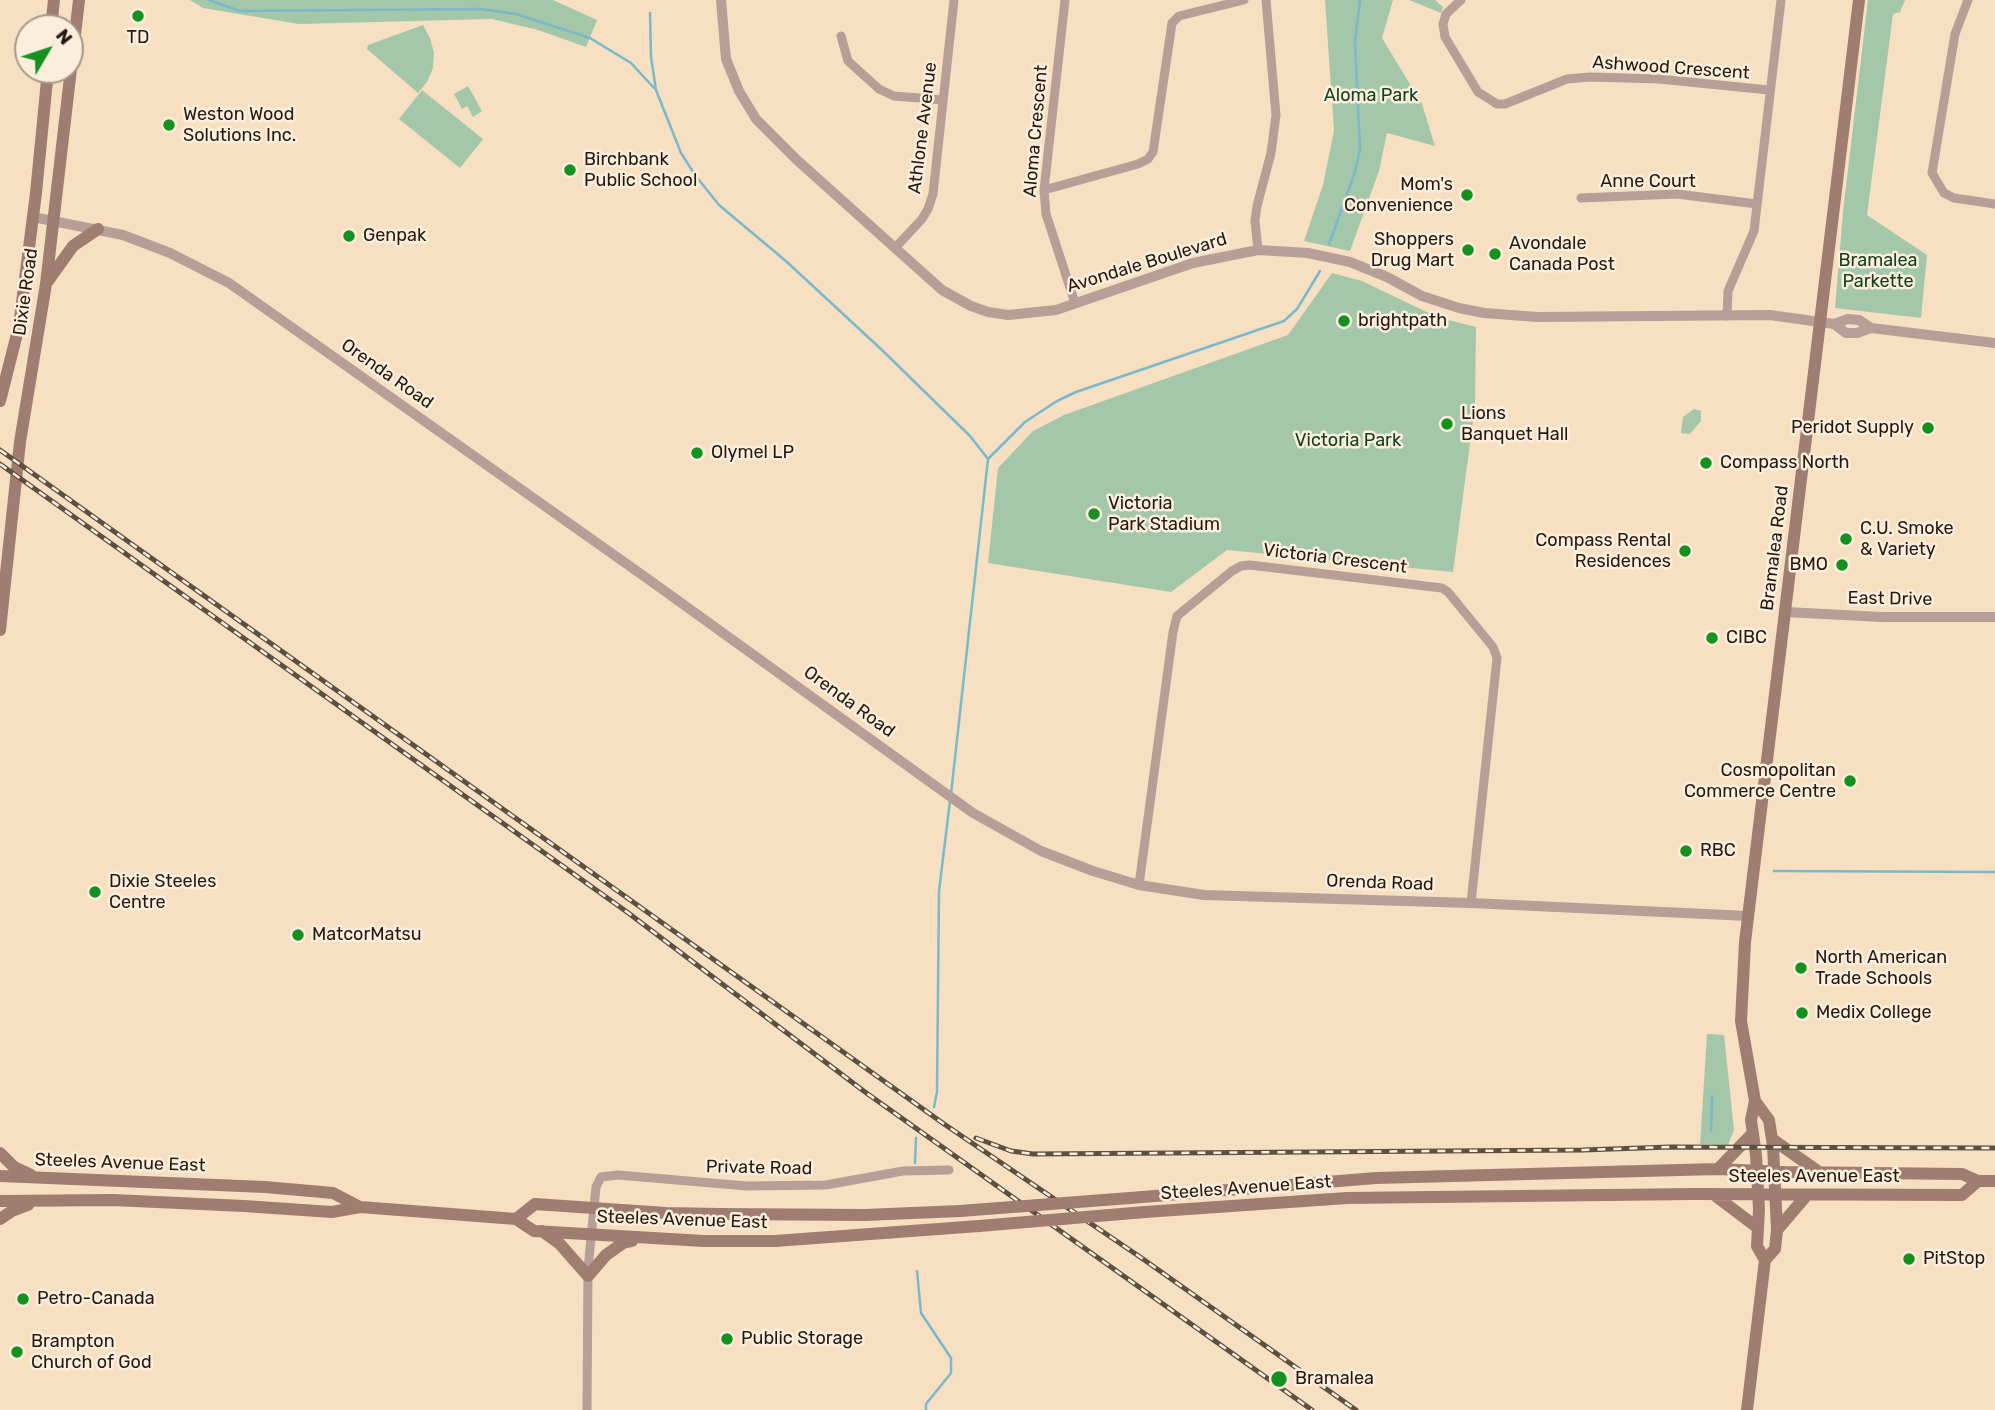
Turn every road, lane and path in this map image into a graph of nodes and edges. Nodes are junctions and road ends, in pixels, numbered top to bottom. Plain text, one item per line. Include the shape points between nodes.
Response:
1 (79, 0) edge
2 (721, 0) edge
3 (954, 0) edge
4 (1065, 0) edge
5 (1244, 0) edge
6 (1266, 0) edge
7 (1461, 0) edge
8 (1781, 0) edge
9 (1859, 0) edge
10 (1968, 0) edge
11 (841, 36) dead end
12 (47, 84) edge
13 (1769, 90) junction
14 (943, 100) junction
15 (1044, 190) junction
16 (1581, 198) dead end
17 (1757, 204) junction
18 (1995, 204) edge
19 (33, 217) junction
20 (54, 221) junction
21 (99, 229) junction
22 (895, 248) junction
23 (1258, 250) junction
24 (46, 284) junction
25 (1075, 303) junction
26 (1727, 316) junction
27 (1819, 322) junction
28 (1995, 343) edge
29 (0, 401) edge
30 (1785, 612) junction
31 (1995, 617) edge
32 (0, 630) edge
33 (1139, 885) junction
34 (1471, 903) junction
35 (1748, 916) junction
36 (1755, 1101) junction
37 (1753, 1133) junction
38 (1772, 1139) junction
39 (0, 1153) edge
40 (1718, 1169) junction
41 (949, 1170) dead end
42 (1757, 1171) junction
43 (1774, 1171) junction
44 (1819, 1172) junction
45 (0, 1176) edge
46 (38, 1178) junction
47 (1346, 1180) junction
48 (1978, 1181) junction
49 (1995, 1181) edge
50 (1713, 1194) junction
51 (1758, 1194) junction
52 (1775, 1195) junction
53 (1806, 1196) junction
54 (1347, 1198) junction
55 (0, 1201) edge
56 (38, 1202) junction
57 (360, 1207) junction
58 (593, 1209) junction
59 (0, 1219) edge
60 (516, 1219) junction
61 (1758, 1228) junction
62 (1777, 1230) junction
63 (542, 1231) junction
64 (591, 1235) junction
65 (642, 1238) junction
66 (1765, 1260) junction
67 (588, 1276) junction
68 (587, 1410) edge
69 (1747, 1410) edge

1 - 20 main road, Dixie Road
2 - 22 street, Avondale Boulevard via 726,59 756,119
3 - 14 street, Athlone Avenue
4 - 15 street, Aloma Crescent
5 - 15 street via 1179,16 1172,23 1149,159
6 - 23 street via 1276,115 1255,221
7 - 13 street, Ashwood Crescent via 1446,14 1445,37 1478,92 1497,104 1567,79 1590,77
8 - 13 street
9 - 27 main road, Bramalea Road
10 - 18 street via 1955,34 1932,173 1944,193 1954,198
11 - 14 street via 848,61 879,89 894,96
12 - 19 main road, Dixie Road
13 - 17 street
14 - 22 street, Athlone Avenue via 933,194 928,209
15 - 25 street, Aloma Crescent via 1046,214
16 - 17 street, Anne Court via 1677,194
17 - 26 street via 1754,231 1728,291
19 - 20 street, Orenda Road
19 - 29 main road, Dixie Road via 19,326
20 - 21 street, Orenda Road
20 - 24 main road, Dixie Road
21 - 24 main road via 72,246
21 - 33 street, Orenda Road via 170,253 242,291 995,826 1041,851
22 - 25 street, Avondale Boulevard via 942,290 988,312 1035,313
23 - 25 street, Avondale Boulevard via 1193,263
23 - 26 street, Avondale Boulevard via 1350,262 1422,296 1484,313
24 - 32 main road, Dixie Road via 20,442
26 - 27 street, Avondale Boulevard via 1770,315
27 - 28 street, Avondale Boulevard via 1858,320 1871,328
27 - 30 main road, Bramalea Road
30 - 31 street, East Drive
30 - 35 main road, Bramalea Road
33 - 34 street, Orenda Road via 1205,895
33 - 34 street, Victoria Crescent via 1177,616 1232,571 1250,565 1442,588 1493,647 1497,658
34 - 35 street, Orenda Road
35 - 36 main road, Bramalea Road via 1741,1021
36 - 37 main road, Bramalea Road
36 - 38 main road, Bramalea Road via 1769,1120
37 - 40 main road
37 - 42 main road, Bramalea Road
38 - 43 main road, Bramalea Road
38 - 44 main road
39 - 46 main road via 13,1167
40 - 42 main road, Steeles Avenue East
40 - 47 main road, Steeles Avenue East
41 - 58 street, Private Road via 903,1171 826,1185 747,1186 604,1175 596,1187
42 - 43 main road, Steeles Avenue East
42 - 51 main road, Bramalea Road
43 - 44 main road, Steeles Avenue East
43 - 52 main road, Bramalea Road
44 - 48 main road, Steeles Avenue East via 1962,1174
45 - 46 main road, Steeles Avenue East
46 - 57 main road, Steeles Avenue East via 333,1193
47 - 54 main road
47 - 58 main road, Steeles Avenue East, bridge via 865,1215
48 - 49 main road, Steeles Avenue East
48 - 53 main road, Steeles Avenue East via 1962,1195
50 - 51 main road, Steeles Avenue East
50 - 54 main road, Steeles Avenue East
50 - 61 main road
51 - 52 main road, Steeles Avenue East
51 - 61 main road, Bramalea Road
52 - 53 main road, Steeles Avenue East
52 - 62 main road, Bramalea Road
53 - 62 main road
54 - 65 main road, Steeles Avenue East, bridge via 775,1241
55 - 56 main road, Steeles Avenue East
56 - 57 main road, Steeles Avenue East via 113,1200 332,1212
56 - 59 main road
57 - 60 main road, Steeles Avenue East
58 - 60 main road, Steeles Avenue East via 534,1205
58 - 64 street
60 - 63 main road, Steeles Avenue East
61 - 66 main road, Bramalea Road via 1756,1246
62 - 66 main road, Bramalea Road via 1775,1249
63 - 64 main road, Steeles Avenue East
63 - 67 main road
64 - 65 main road, Steeles Avenue East
64 - 67 street
65 - 67 main road via 623,1243
66 - 69 main road, Bramalea Road
67 - 68 street

